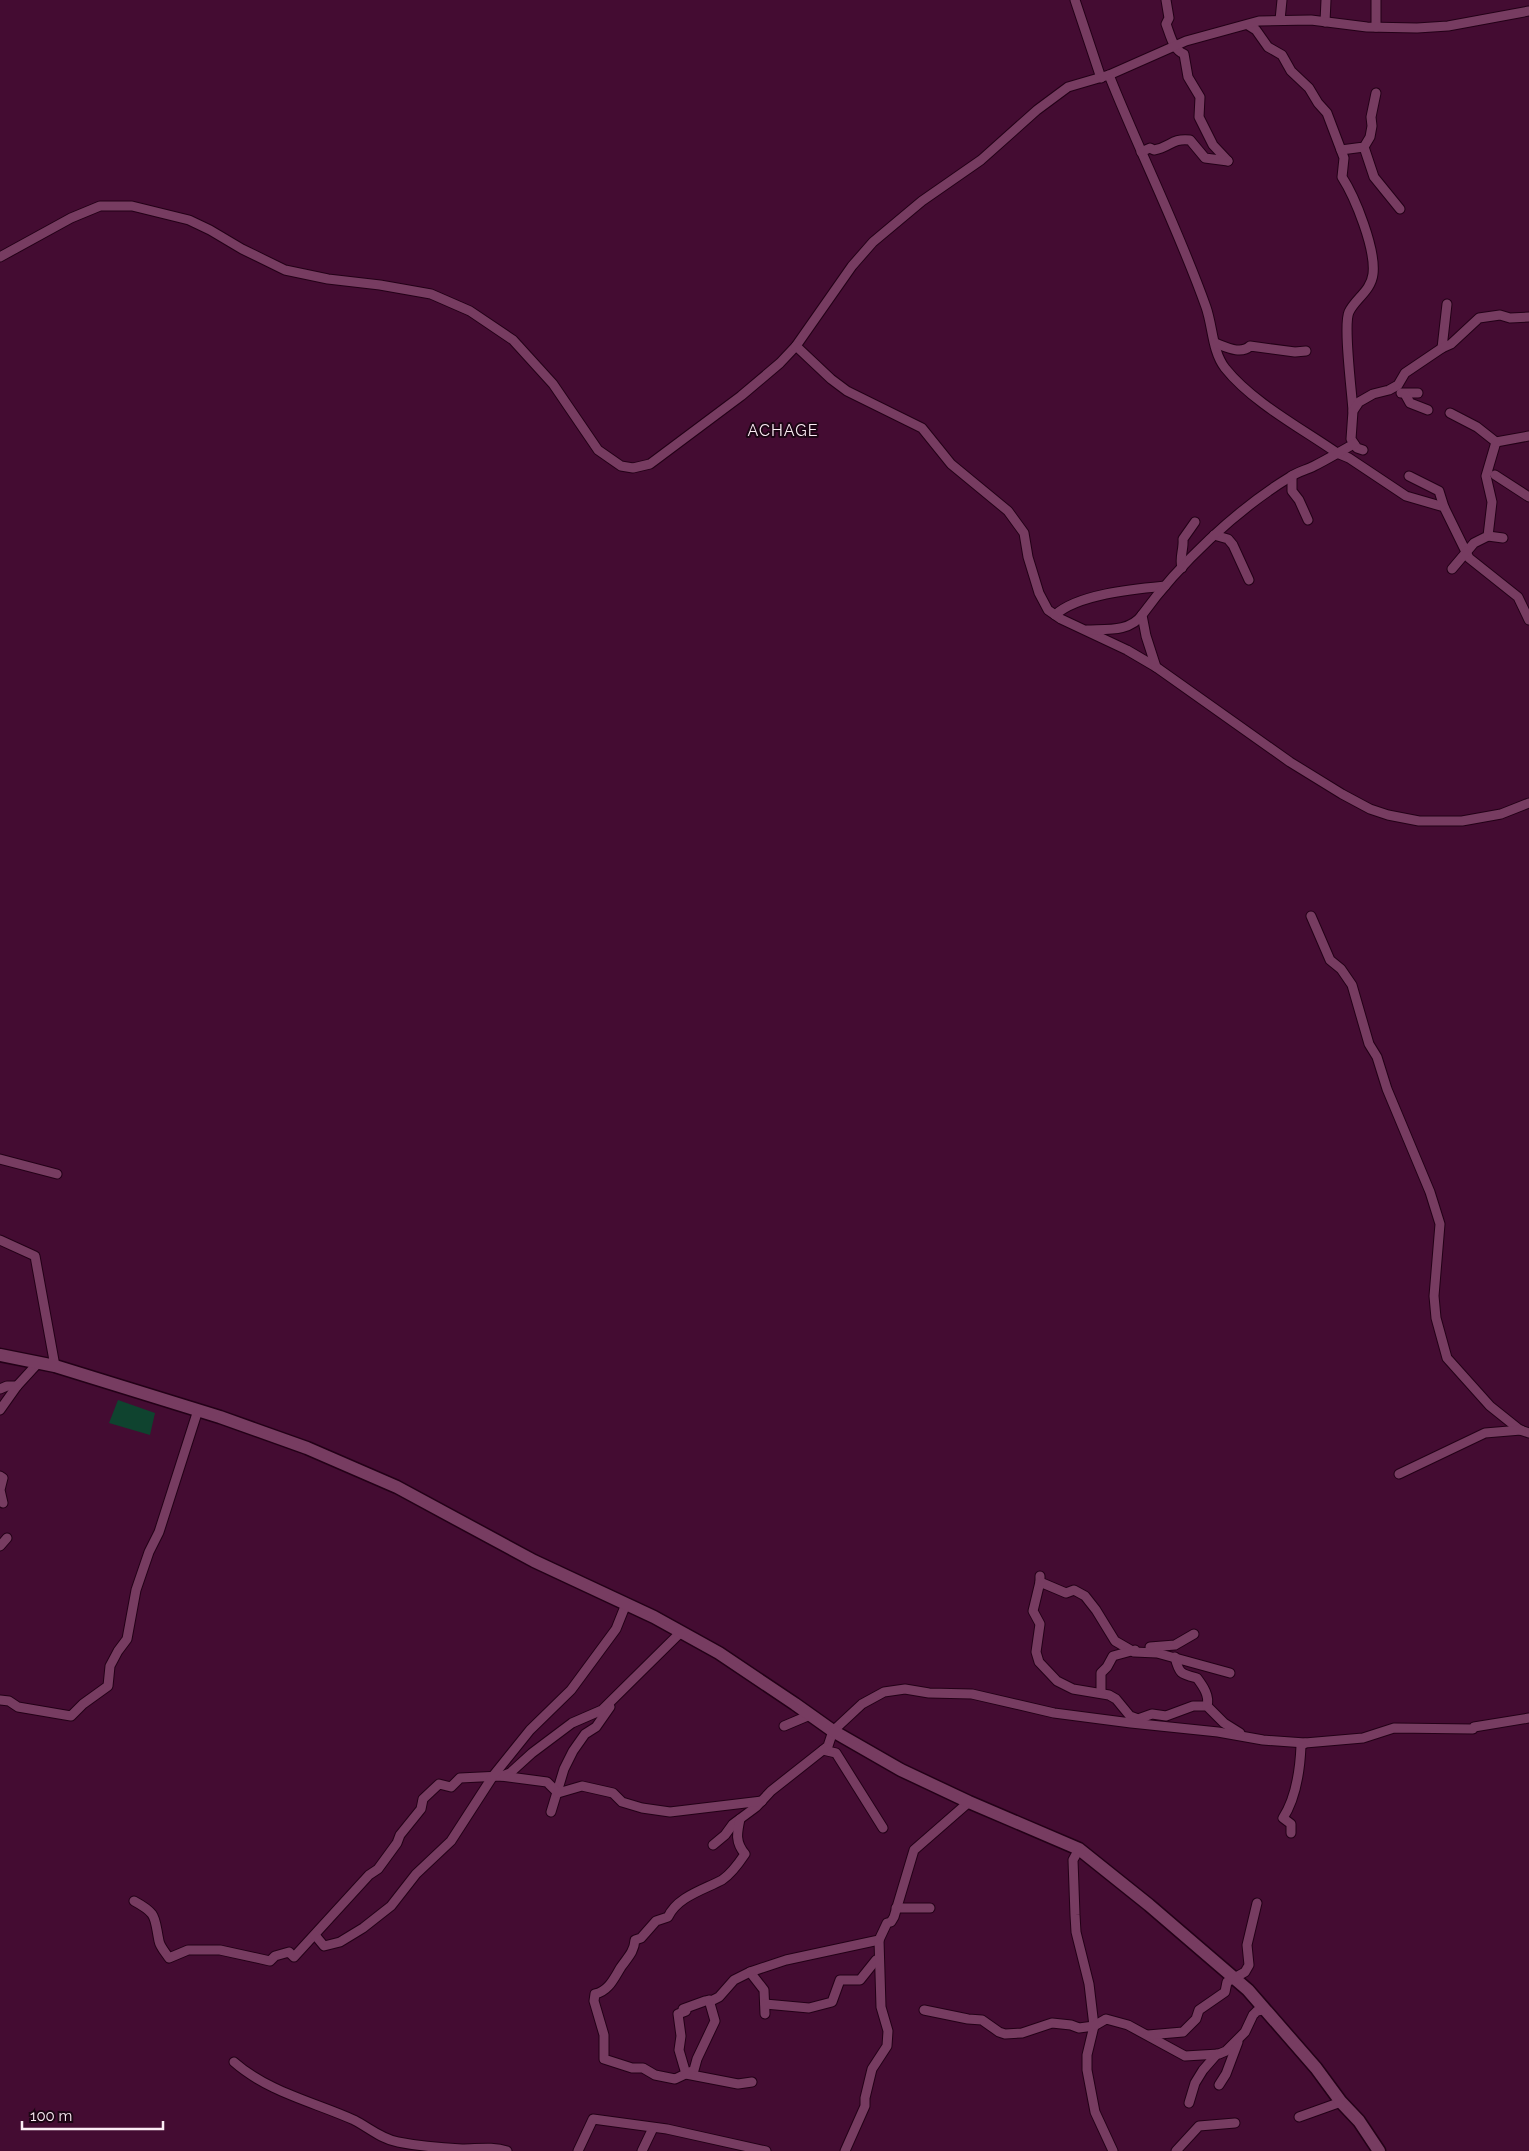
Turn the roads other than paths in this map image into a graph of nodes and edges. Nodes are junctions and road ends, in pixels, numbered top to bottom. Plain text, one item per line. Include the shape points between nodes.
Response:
1 (1075, 0) edge
2 (1166, 0) edge
3 (1282, 0) edge
4 (1326, 0) edge
5 (1376, 0) edge
6 (1529, 11) edge
7 (1280, 20) junction
8 (1325, 22) junction
9 (1248, 25) junction
10 (1376, 27) junction
11 (1175, 46) junction
12 (1105, 76) junction
13 (1376, 93) dead end
14 (1364, 147) junction
15 (1341, 150) junction
16 (1141, 152) junction
17 (1400, 209) dead end
18 (0, 257) edge
19 (1447, 304) dead end
20 (1529, 317) edge
21 (1215, 343) junction
22 (796, 346) junction
23 (1442, 348) junction
24 (1306, 351) dead end
25 (1389, 390) junction
26 (1418, 393) dead end
27 (1405, 394) junction
28 (1428, 410) dead end
29 (1353, 411) junction
30 (1450, 413) dead end
31 (1529, 436) edge
32 (1496, 442) junction
33 (1354, 444) junction
34 (1363, 450) dead end
35 (1337, 453) junction
36 (1495, 475) dead end
37 (1292, 476) junction
38 (1409, 476) dead end
39 (1529, 497) edge
40 (1440, 506) junction
41 (1308, 520) dead end
42 (1195, 522) dead end
43 (1214, 535) junction
44 (1488, 536) junction
45 (1503, 538) dead end
46 (1466, 551) junction
47 (1182, 568) junction
48 (1452, 569) dead end
49 (1249, 580) dead end
50 (1165, 586) junction
51 (1055, 614) junction
52 (1142, 615) junction
53 (1529, 620) edge
54 (1085, 630) junction
55 (1156, 667) junction
56 (1529, 803) edge
57 (1311, 916) dead end
58 (0, 1159) edge
59 (57, 1174) dead end
60 (0, 1240) edge
61 (0, 1355) edge
62 (39, 1362) junction
63 (55, 1366) junction
64 (17, 1386) junction
65 (0, 1390) edge
66 (0, 1410) edge
67 (198, 1410) junction
68 (1526, 1431) edge
69 (1399, 1474) dead end
70 (0, 1476) edge
71 (3, 1503) dead end
72 (6, 1538) dead end
73 (0, 1546) edge
74 (626, 1604) junction
75 (680, 1632) junction
76 (1194, 1634) dead end
77 (1132, 1651) junction
78 (1175, 1657) junction
79 (1230, 1673) dead end
80 (625, 1687) junction
81 (1101, 1693) junction
82 (0, 1700) edge
83 (1207, 1706) junction
84 (810, 1714) junction
85 (1529, 1718) edge
86 (784, 1726) dead end
87 (833, 1731) junction
88 (1244, 1735) junction
89 (1305, 1743) junction
90 (823, 1750) junction
91 (497, 1776) junction
92 (558, 1793) junction
93 (762, 1801) junction
94 (969, 1802) junction
95 (551, 1812) dead end
96 (740, 1819) junction
97 (883, 1828) dead end
98 (1291, 1833) dead end
99 (713, 1845) dead end
100 (1079, 1849) junction
101 (134, 1901) dead end
102 (1257, 1902) dead end
103 (896, 1908) junction
104 (930, 1908) dead end
105 (315, 1935) junction
106 (878, 1940) junction
107 (876, 1960) dead end
108 (750, 1972) junction
109 (1245, 1972) junction
110 (1233, 1978) junction
111 (1248, 1990) junction
112 (710, 2000) junction
113 (765, 2004) junction
114 (924, 2010) dead end
115 (1263, 2010) junction
116 (765, 2014) dead end
117 (1094, 2026) junction
118 (1148, 2035) junction
119 (1239, 2039) junction
120 (1217, 2054) junction
121 (234, 2062) dead end
122 (686, 2074) junction
123 (752, 2082) dead end
124 (1218, 2085) dead end
125 (1341, 2102) junction
126 (1189, 2103) dead end
127 (1299, 2117) dead end
128 (1235, 2123) dead end
129 (653, 2128) junction
130 (507, 2151) edge
131 (578, 2151) edge
132 (642, 2151) edge
133 (766, 2151) edge
134 (845, 2151) edge
135 (1113, 2151) edge
136 (1176, 2151) edge
137 (1379, 2151) edge

1 - 12 street
2 - 11 street via 1169,18 1166,24
3 - 7 street
4 - 8 street
5 - 10 street
6 - 10 street via 1448,26
7 - 8 street
7 - 9 street
8 - 10 street
9 - 11 street
9 - 15 street via 1256,30 1268,47 1282,56 1328,113
11 - 12 street
11 - 16 street via 1184,54 1188,77 1200,97 1199,117 1213,145 1228,161 1205,158 1190,140 1175,140 1159,149
12 - 16 street
12 - 22 street via 1068,87 981,160 922,201 873,242 833,290
13 - 14 street via 1370,137
14 - 15 street
14 - 17 street via 1374,178
15 - 29 street via 1344,158 1342,177 1351,191 1365,229 1373,274 1365,293 1349,312
16 - 21 street via 1206,308
18 - 22 street via 100,206 132,206 189,220 291,272 430,294 470,311 513,340 553,384 598,450 621,466 633,468 650,464 666,454 741,396
19 - 23 street
20 - 23 street via 1500,315 1479,318 1451,344
21 - 24 street via 1236,350 1250,346
21 - 35 street via 1218,358 1242,385
22 - 51 street via 847,391 922,428 957,469 1016,520 1024,533 1039,593 1048,610
23 - 25 street via 1405,373 1398,385
25 - 27 street
25 - 29 street via 1359,402
26 - 27 street
27 - 28 street via 1410,403
29 - 33 street via 1351,439
30 - 32 street via 1477,427
31 - 32 street
32 - 44 street via 1486,476 1492,502
33 - 34 street
33 - 35 street
35 - 37 street
35 - 40 street via 1406,496
36 - 39 street
37 - 41 street via 1292,491
37 - 43 street
38 - 40 street via 1431,486 1431,493
40 - 46 street
42 - 47 street via 1182,539
43 - 47 street
43 - 49 street via 1234,544
44 - 45 street
44 - 46 street
46 - 48 street
46 - 53 street via 1482,570 1518,597
47 - 50 street
50 - 51 street via 1127,589 1097,596
50 - 52 street
51 - 54 street
52 - 54 street via 1128,626
52 - 55 street
54 - 55 street
55 - 56 street via 1290,762 1370,809 1418,820 1462,821 1501,814
57 - 68 street via 1330,960 1352,985 1369,1044 1377,1057 1440,1224 1434,1296 1436,1318 1447,1358 1490,1406
58 - 59 street
60 - 63 street via 36,1256
61 - 62 street
62 - 63 street
62 - 64 street
63 - 67 street
64 - 65 street
64 - 66 street
67 - 74 street via 306,1448 396,1487 534,1561
67 - 82 street via 159,1532 136,1590 127,1640 110,1666 108,1686 71,1716 18,1707
68 - 69 street via 1485,1433
70 - 71 street via 3,1478 0,1490
72 - 73 street
74 - 75 street
74 - 91 street via 616,1629 571,1690 530,1730
75 - 80 street
75 - 84 street via 719,1653
76 - 77 street via 1175,1646
77 - 78 street
77 - 81 street via 1113,1656 1101,1673
77 - 81 street via 1115,1641 1085,1596 1074,1590 1066,1594 1040,1579 1033,1611 1040,1624 1039,1662 1058,1681 1073,1689
78 - 79 street
78 - 83 street via 1178,1670 1197,1678 1204,1687
80 - 91 street via 602,1710 572,1723 510,1773
80 - 92 street via 596,1727 585,1734 573,1751
81 - 83 street via 1116,1699 1130,1716 1138,1720 1152,1714 1166,1716 1193,1706
83 - 88 street via 1224,1723
84 - 86 street
84 - 87 street
85 - 89 street via 1473,1729 1394,1728 1363,1738
87 - 88 street via 862,1704 884,1692 905,1689 972,1694 1023,1708
87 - 90 street via 828,1746
87 - 94 street via 902,1770
88 - 89 street
89 - 98 street via 1301,1746 1296,1785 1283,1818 1291,1824
90 - 93 street
90 - 97 street via 836,1753
91 - 92 street via 547,1782
91 - 105 street via 460,1778 452,1787 439,1784 423,1799 421,1809 378,1869
91 - 105 street via 451,1842 416,1874 391,1906 340,1942 324,1946
92 - 93 street via 582,1786 614,1793 622,1802 642,1808 670,1812
92 - 95 street
93 - 96 street
94 - 100 street
94 - 103 street via 914,1850
96 - 99 street
96 - 122 street via 736,1839 745,1854 733,1870 723,1880 680,1902 668,1917 656,1921 641,1938 635,1940 631,1955 616,1979 594,1994 604,2035 604,2059 675,2079
100 - 110 street
100 - 117 street via 1073,1860 1076,1932 1089,1984
101 - 105 street via 152,1912 158,1926 159,1943 169,1958 188,1950 220,1950 270,1961 289,1952 294,1957
102 - 109 street via 1247,1945 1249,1965
103 - 104 street
103 - 106 street via 892,1922 887,1923
106 - 108 street via 786,1960
106 - 134 street via 882,2007 888,2031 886,2046 872,2069 865,2106
107 - 113 street via 860,1980 840,1980 832,2002 809,2008
108 - 112 street via 734,1980 719,1997
108 - 113 street via 764,1990
109 - 110 street
109 - 111 street
110 - 111 street
110 - 118 street via 1226,1982 1225,1992 1199,2010 1196,2019 1183,2032
111 - 115 street
112 - 122 street via 715,2021 694,2070
112 - 122 street via 683,2009 686,2011 678,2014 682,2036 679,2050
113 - 116 street
114 - 117 street via 982,2020 1005,2034 1022,2033 1052,2023 1079,2028
115 - 119 street via 1252,2015
115 - 125 street via 1316,2068
117 - 118 street via 1106,2019
117 - 135 street via 1087,2055 1089,2087 1095,2112
118 - 120 street via 1185,2056
119 - 120 street via 1226,2051
119 - 124 street via 1226,2074
120 - 126 street via 1203,2070
121 - 130 street via 275,2088 396,2142
122 - 123 street via 738,2084
125 - 127 street
125 - 137 street via 1359,2121
128 - 136 street via 1199,2126
129 - 131 street via 593,2119
129 - 132 street
129 - 133 street

